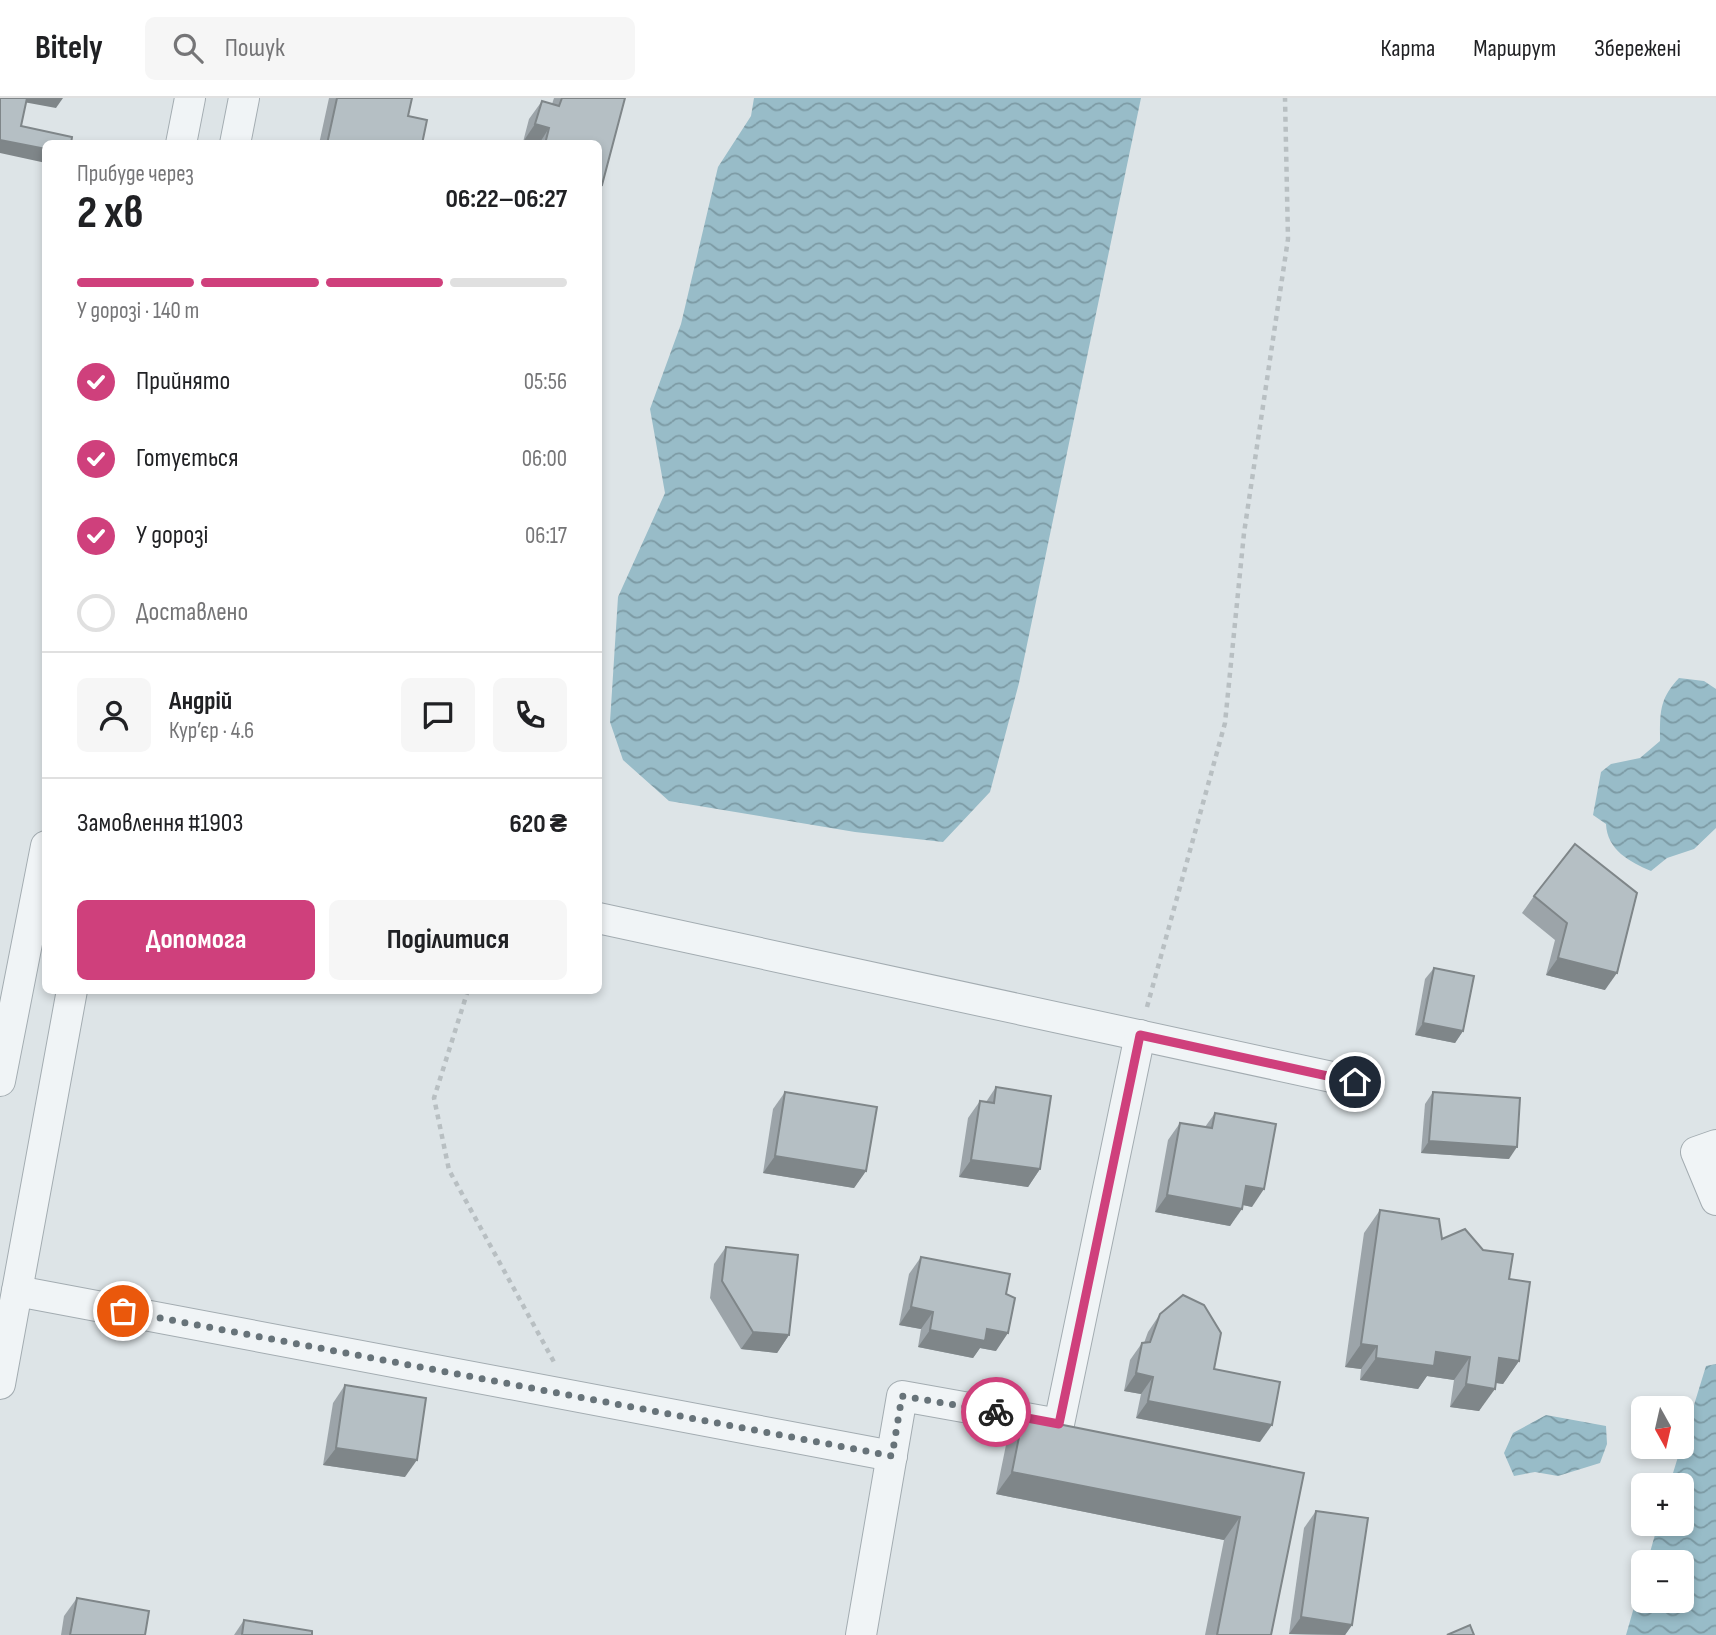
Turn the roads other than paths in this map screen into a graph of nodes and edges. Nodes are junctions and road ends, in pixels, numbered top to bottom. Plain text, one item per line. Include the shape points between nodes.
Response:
1 (190, 98) edge
2 (244, 98) edge
3 (182, 140) edge
4 (236, 140) edge
5 (42, 864) edge
6 (602, 919) edge
7 (71, 994) edge
8 (6, 1021) edge
9 (1140, 1035) junction
10 (0, 1081) edge
11 (1355, 1082) dead end
12 (1716, 1145) edge
13 (1716, 1200) edge
14 (17, 1291) junction
15 (0, 1384) edge
16 (892, 1456) junction
17 (861, 1635) edge

1 - 3 street
2 - 4 street
5 - 8 street
6 - 9 street
7 - 14 street
8 - 10 street
9 - 11 street
9 - 16 street via 1059,1424 902,1396
12 - 13 street via 1696,1152
14 - 15 street
14 - 16 street
16 - 17 street

